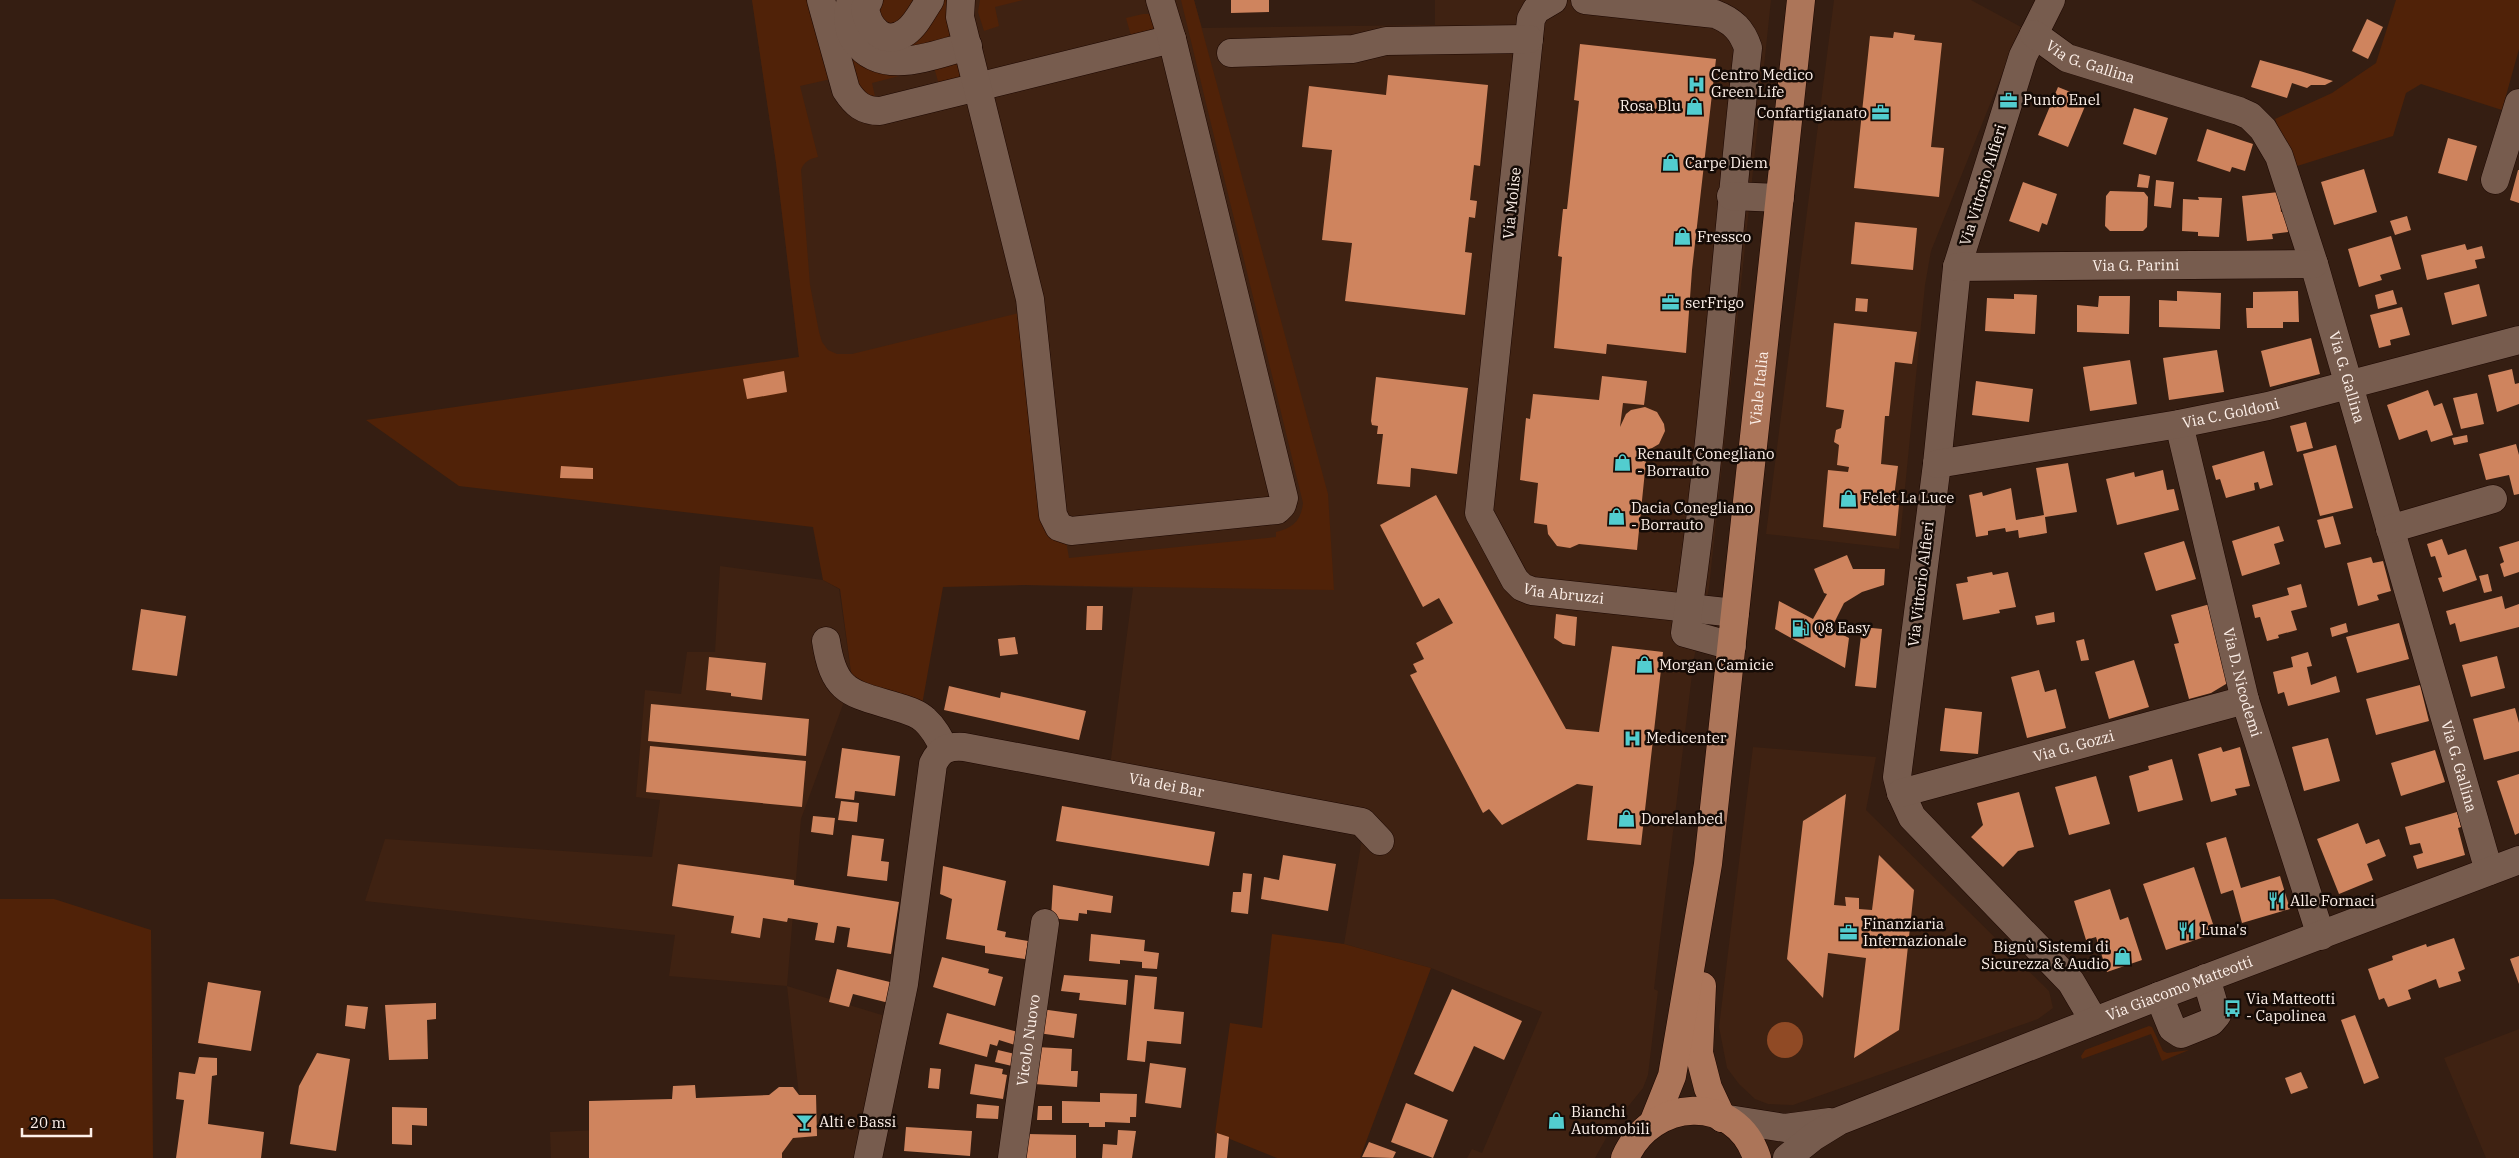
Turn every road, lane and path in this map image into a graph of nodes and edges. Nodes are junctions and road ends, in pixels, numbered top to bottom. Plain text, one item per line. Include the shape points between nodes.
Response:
1 (821, 0) edge
2 (850, 0) edge
3 (869, 0) edge
4 (930, 0) edge
5 (962, 0) edge
6 (1160, 0) edge
7 (1553, 0) edge
8 (1585, 0) edge
9 (1801, 0) edge
10 (2051, 0) edge
11 (2034, 34) junction
12 (1172, 39) junction
13 (1529, 39) junction
14 (968, 46) junction
15 (1231, 53) dead end
16 (977, 87) junction
17 (2519, 103) edge
18 (2495, 180) dead end
19 (1731, 196) junction
20 (1780, 198) junction
21 (2314, 264) junction
22 (1957, 267) junction
23 (2519, 340) edge
24 (1496, 367) joint
25 (2348, 385) junction
26 (2179, 424) junction
27 (1937, 464) junction
28 (2493, 499) dead end
29 (2390, 529) junction
30 (1689, 608) junction
31 (1735, 613) junction
32 (826, 641) dead end
33 (1732, 646) junction
34 (2245, 700) junction
35 (944, 748) junction
36 (1901, 793) junction
37 (1380, 841) dead end
38 (2519, 860) edge
39 (1708, 864) junction
40 (2489, 871) junction
41 (1045, 923) dead end
42 (2321, 936) junction
43 (2206, 978) junction
44 (2159, 996) junction
45 (2094, 1021) junction
46 (1722, 1118) junction
47 (1654, 1121) junction
48 (1839, 1121) junction
49 (868, 1158) edge
50 (1012, 1158) edge
51 (1625, 1158) edge
52 (1757, 1158) edge
53 (1787, 1158) edge

1 - 16 street via 846,90 868,111 880,111
2 - 14 street via 848,14 853,38 872,58 895,62
3 - 4 street via 865,8 870,27 888,38 897,37 911,27
5 - 14 street via 960,17
6 - 12 street
7 - 13 street, Via Molise via 1536,10 1531,19
8 - 19 street via 1716,14 1737,27 1748,48
9 - 20 main road, Viale Italia
10 - 11 street, Via Vittorio Alfieri
11 - 21 street, Via G. Gallina via 2067,58 2250,116 2272,141 2279,156
11 - 22 street, Via Vittorio Alfieri via 2023,56
12 - 16 street
12 - 16 street via 1284,498 1277,510 1071,530 1055,521 1030,299
13 - 15 street via 1386,40 1353,49
13 - 24 street, Via Molise
14 - 16 street
17 - 18 street
19 - 20 street
19 - 30 street via 1715,384
20 - 31 main road, Viale Italia
21 - 22 street, Via G. Parini
21 - 25 street, Via G. Gallina
22 - 27 street, Via Vittorio Alfieri
23 - 25 street, Via C. Goldoni
24 - 30 street, Via Abruzzi via 1479,513 1515,580 1532,591
25 - 26 street, Via C. Goldoni
25 - 29 street, Via G. Gallina
26 - 27 street, Via C. Goldoni
26 - 34 street, Via D. Nicodemi
27 - 36 street, Via Vittorio Alfieri via 1897,777
28 - 29 street
29 - 40 street, Via G. Gallina
30 - 31 street, Via Abruzzi
30 - 33 street via 1685,633
31 - 33 main road, Viale Italia
32 - 35 street via 834,673 846,688 917,714 932,727
33 - 39 main road, Viale Italia
34 - 36 street, Via G. Gozzi
34 - 42 street, Via D. Nicodemi
35 - 37 street, Via dei Bar via 964,747 1362,822
35 - 49 street via 933,764 904,984
36 - 45 street, Via Vittorio Alfieri via 1912,817 2071,982
38 - 40 street, Via Giacomo Matteotti
39 - 46 main road via 1700,1053 1708,1088
39 - 47 main road via 1672,1076
40 - 42 street, Via Giacomo Matteotti
41 - 50 street, Vicolo Nuovo
42 - 43 street, Via Giacomo Matteotti
43 - 44 street, Via Giacomo Matteotti
43 - 44 street via 2218,1015 2211,1022 2181,1034 2172,1028
44 - 45 street, Via Giacomo Matteotti
45 - 48 street, Via Giacomo Matteotti
46 - 47 main road via 1691,1110
46 - 48 street, Via Giacomo Matteotti via 1785,1128
46 - 52 main road via 1737,1128
47 - 51 main road via 1631,1144
48 - 53 street, Via Giacomo Matteotti via 1812,1137

